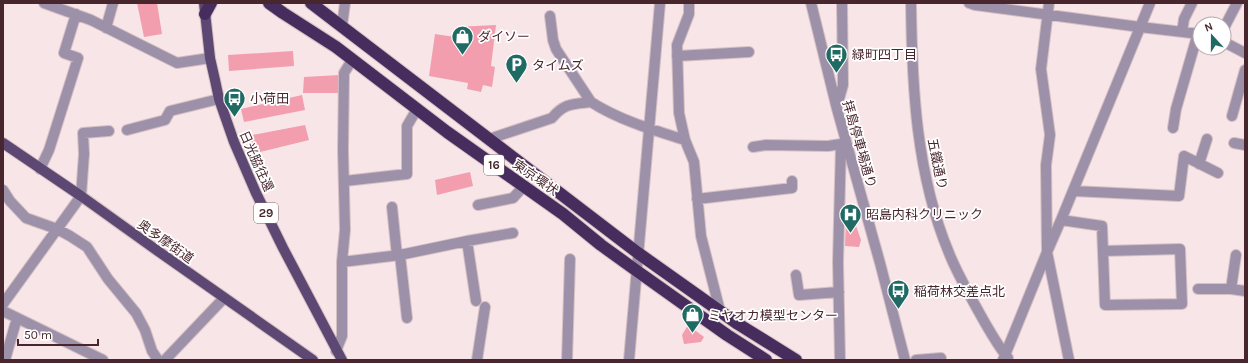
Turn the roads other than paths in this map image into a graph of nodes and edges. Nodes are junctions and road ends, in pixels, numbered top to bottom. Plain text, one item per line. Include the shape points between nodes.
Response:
1 (44, 3) edge
2 (113, 3) edge
3 (211, 3) edge
4 (269, 3) edge
5 (311, 3) edge
6 (345, 3) edge
7 (660, 3) edge
8 (689, 3) edge
9 (811, 3) edge
10 (842, 3) edge
11 (911, 3) edge
12 (969, 3) edge
13 (1048, 3) edge
14 (1150, 3) edge
15 (1192, 3) edge
16 (1237, 3) edge
17 (204, 9) edge
18 (76, 14) junction
19 (1046, 14) junction
20 (550, 16) dead end
21 (1230, 16) edge
22 (342, 26) junction
23 (1140, 27) junction
24 (106, 28) junction
25 (1182, 32) junction
26 (1192, 33) edge
27 (1232, 46) edge
28 (748, 52) dead end
29 (1245, 53) edge
30 (677, 56) junction
31 (1192, 56) edge
32 (210, 58) junction
33 (352, 60) junction
34 (1245, 70) edge
35 (219, 99) junction
36 (592, 102) junction
37 (417, 109) junction
38 (836, 109) junction
39 (1232, 116) dead end
40 (1173, 128) dead end
41 (650, 129) junction
42 (127, 130) dead end
43 (109, 132) dead end
44 (490, 139) junction
45 (1207, 139) dead end
46 (685, 140) junction
47 (843, 142) junction
48 (3, 143) edge
49 (1234, 143) dead end
50 (1245, 145) edge
51 (752, 147) dead end
52 (1199, 164) junction
53 (40, 169) junction
54 (1218, 173) dead end
55 (345, 181) junction
56 (792, 181) dead end
57 (524, 186) junction
58 (3, 190) edge
59 (1073, 191) junction
60 (81, 196) junction
61 (697, 199) junction
62 (478, 204) dead end
63 (392, 207) dead end
64 (1061, 220) junction
65 (57, 229) junction
66 (513, 234) dead end
67 (467, 241) junction
68 (1103, 251) junction
69 (1046, 252) junction
70 (638, 253) junction
71 (398, 255) junction
72 (1236, 255) dead end
73 (570, 259) dead end
74 (342, 262) junction
75 (637, 271) junction
76 (796, 275) dead end
77 (1198, 289) dead end
78 (1231, 289) junction
79 (1245, 291) edge
80 (839, 292) junction
81 (224, 298) junction
82 (476, 301) dead end
83 (3, 304) edge
84 (485, 307) dead end
85 (3, 311) edge
86 (720, 311) junction
87 (18, 318) junction
88 (408, 318) dead end
89 (336, 351) junction
90 (942, 358) dead end
91 (1006, 358) edge
92 (5, 360) edge
93 (102, 360) edge
94 (158, 360) edge
95 (165, 360) edge
96 (313, 360) edge
97 (342, 360) edge
98 (477, 360) edge
99 (567, 360) edge
100 (629, 360) edge
101 (766, 360) edge
102 (796, 360) edge
103 (840, 360) edge
104 (905, 360) edge
105 (916, 360) edge
106 (1069, 360) edge

1 - 18 street
2 - 24 street
3 - 17 highway
4 - 33 highway, 東京環状 / 16
5 - 22 highway, 東京環状 / 16
6 - 22 street
7 - 41 street
8 - 30 street via 689,14 676,45
9 - 38 street, 拝島停車場通り
10 - 38 street via 843,85
11 - 91 street, 五鐵通り via 911,46 920,149 934,211 952,260
12 - 19 street
13 - 19 street
14 - 23 street
15 - 25 street via 1184,19
16 - 21 street
17 - 32 main road, 日光脇往還 / 29
18 - 24 street
18 - 53 street via 64,53 78,58 49,150
19 - 23 street
19 - 69 street via 1041,69 1050,134 1046,165
20 - 36 street via 556,49
22 - 44 highway, 東京環状 / 16
23 - 25 street
23 - 59 street
24 - 32 street via 177,63
25 - 26 street
27 - 29 street
28 - 30 street
30 - 46 street via 679,113
31 - 40 street via 1176,109
32 - 35 main road, 日光脇往還 / 29
33 - 37 highway, 東京環状 / 16
33 - 55 street via 344,73
34 - 39 street
35 - 42 street via 170,111 165,120
35 - 89 main road, 日光脇往還 / 29 via 256,193
36 - 41 street via 605,111
36 - 44 street via 566,105 552,118
37 - 55 street via 407,126 407,174
37 - 57 highway, 東京環状 / 16
38 - 47 street, 拝島停車場通り
41 - 46 street
41 - 70 street
43 - 60 street via 83,132
44 - 70 highway, 東京環状 / 16
45 - 52 street
46 - 61 street via 694,162
47 - 51 street via 828,146
47 - 80 street
47 - 104 street, 拝島停車場通り via 880,263
48 - 53 main road, 奥多摩街道
49 - 50 street
52 - 54 street
52 - 59 street via 1184,156 1179,196
53 - 60 main road, 奥多摩街道
55 - 74 street
56 - 61 street via 792,188
57 - 62 street via 513,198
57 - 75 highway, 東京環状 / 16
58 - 65 street via 26,218
59 - 64 street
60 - 65 street
60 - 81 main road, 奥多摩街道
61 - 86 street via 701,236
63 - 71 street
64 - 68 street via 1102,226
64 - 69 street
65 - 83 street
65 - 94 street via 87,247 108,279 136,313
66 - 67 street
67 - 71 street
67 - 82 street
68 - 68 street via 1105,305 1182,304 1180,249
69 - 91 street
69 - 106 street
70 - 75 street
70 - 86 highway, 東京環状 / 16
71 - 74 street
71 - 88 street
72 - 78 street
73 - 99 street
74 - 89 street via 342,336
75 - 100 street
75 - 101 highway, 東京環状 / 16
76 - 80 street via 799,295
77 - 78 street
78 - 79 street
80 - 103 street
81 - 95 street
81 - 96 main road, 奥多摩街道
84 - 98 street
85 - 87 street
86 - 102 highway, 東京環状 / 16
87 - 92 street
87 - 93 street
89 - 97 main road, 日光脇往還 / 29
90 - 105 street

